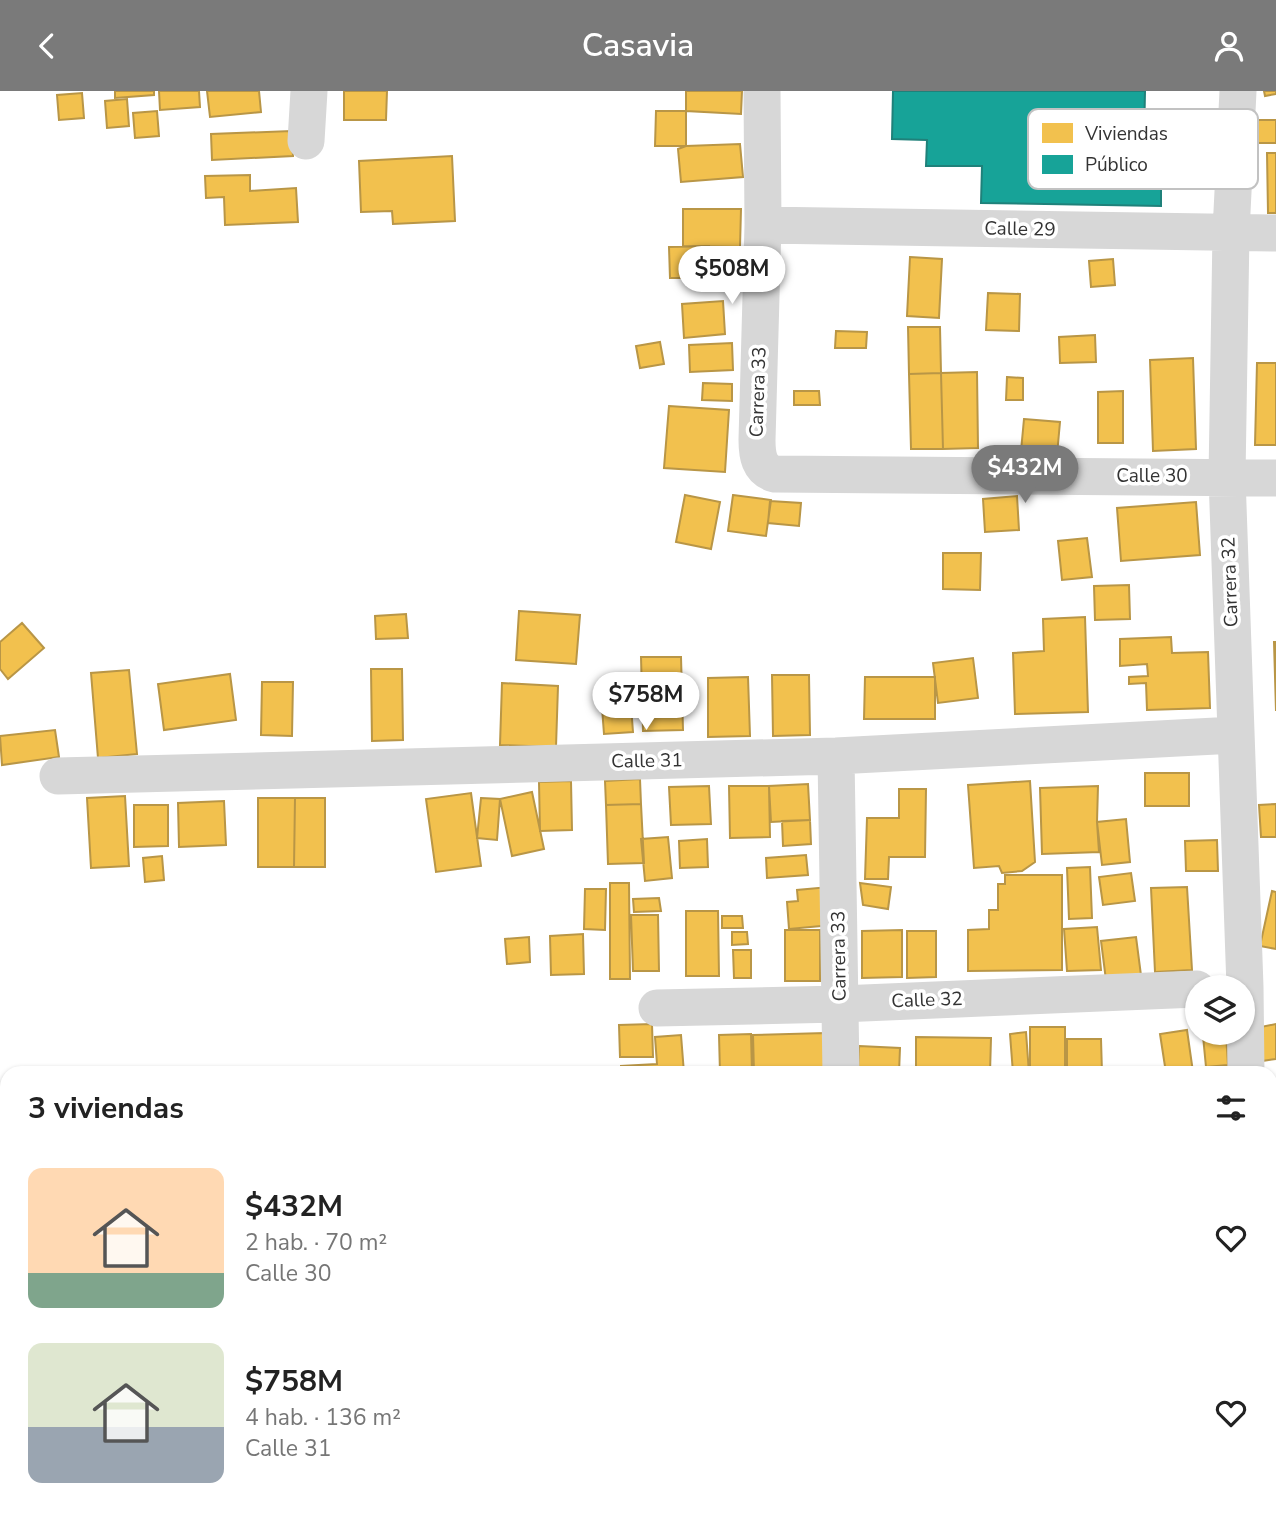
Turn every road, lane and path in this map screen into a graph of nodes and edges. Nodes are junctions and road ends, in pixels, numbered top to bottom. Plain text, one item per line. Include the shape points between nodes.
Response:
1 (309, 91) edge
2 (762, 91) edge
3 (1238, 91) edge
4 (1237, 109) edge
5 (306, 141) dead end
6 (1233, 189) edge
7 (763, 225) junction
8 (1231, 232) junction
9 (1276, 233) edge
10 (775, 474) joint
11 (1227, 477) junction
12 (1276, 478) edge
13 (1235, 735) junction
14 (836, 756) junction
15 (58, 776) dead end
16 (1253, 975) edge
17 (1185, 990) edge
18 (840, 1004) junction
19 (657, 1008) dead end
20 (1249, 1045) edge
21 (841, 1066) edge
22 (1247, 1066) edge

1 - 5 street
2 - 7 street, Carrera 33
3 - 4 street, Carrera 32
6 - 8 street, Carrera 32
7 - 8 street, Calle 29
7 - 10 street, Carrera 33 via 757,449 761,467
8 - 9 street, Calle 29
8 - 11 street, Carrera 32
10 - 11 street, Calle 30
11 - 12 street, Calle 30
11 - 13 street, Carrera 32
13 - 14 street, Calle 31
13 - 16 street, Carrera 32
14 - 15 street, Calle 31
14 - 18 street, Carrera 33
17 - 18 street, Calle 32
18 - 19 street, Calle 32
18 - 21 street, Carrera 33
20 - 22 street, Carrera 32

